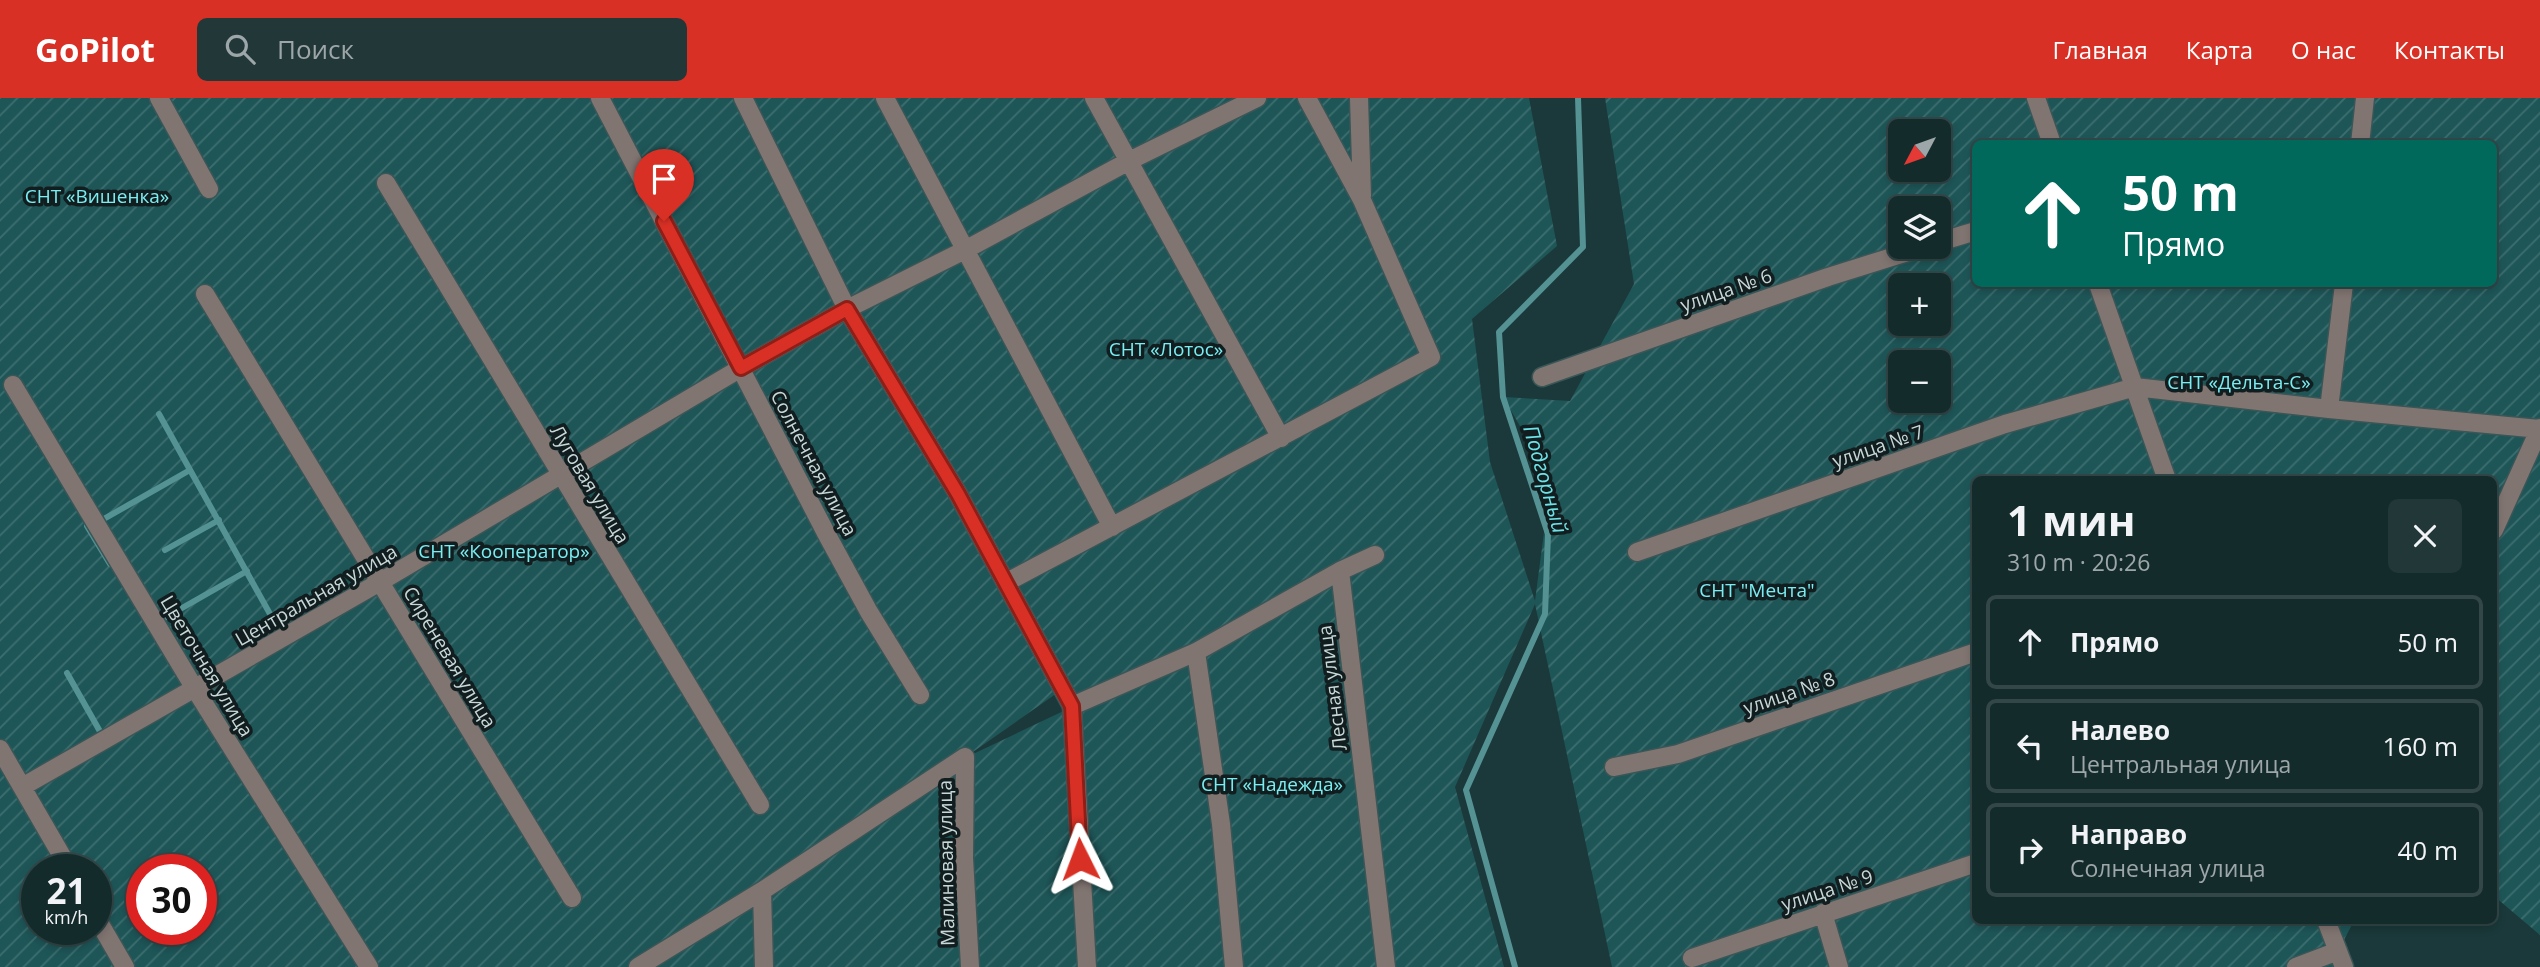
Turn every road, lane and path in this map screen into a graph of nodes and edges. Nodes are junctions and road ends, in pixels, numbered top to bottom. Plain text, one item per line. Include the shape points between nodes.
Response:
1 (159, 98) edge
2 (600, 98) edge
3 (743, 98) edge
4 (885, 98) edge
5 (1094, 98) edge
6 (1257, 98) edge
7 (1307, 98) edge
8 (1359, 98) edge
9 (2036, 98) edge
10 (2365, 98) edge
11 (2051, 140) edge
12 (2360, 140) edge
13 (1129, 161) junction
14 (386, 183) dead end
15 (209, 189) dead end
16 (1362, 200) junction
17 (1972, 232) edge
18 (1951, 238) edge
19 (965, 250) junction
20 (1888, 258) edge
21 (2099, 287) edge
22 (2344, 287) edge
23 (205, 294) dead end
24 (847, 309) junction
25 (741, 368) junction
26 (1542, 377) dead end
27 (13, 385) dead end
28 (2135, 387) junction
29 (2329, 409) junction
30 (2540, 428) edge
31 (1281, 438) junction
32 (560, 476) junction
33 (2166, 476) edge
34 (2497, 523) edge
35 (1112, 527) junction
36 (1637, 552) dead end
37 (1375, 555) dead end
38 (1340, 571) junction
39 (380, 582) junction
40 (1007, 582) junction
41 (1196, 652) junction
42 (1972, 653) edge
43 (195, 689) junction
44 (919, 695) dead end
45 (1072, 706) junction
46 (0, 748) edge
47 (1614, 767) dead end
48 (22, 787) junction
49 (760, 805) dead end
50 (60, 854) edge
51 (1972, 864) edge
52 (762, 891) junction
53 (572, 898) dead end
54 (1823, 913) junction
55 (2328, 924) edge
56 (112, 945) edge
57 (1692, 958) dead end
58 (2341, 959) edge
59 (125, 967) edge
60 (369, 967) edge
61 (638, 967) edge
62 (764, 967) edge
63 (970, 967) edge
64 (1087, 967) edge
65 (1234, 967) edge
66 (1386, 967) edge
67 (1839, 967) edge
68 (2296, 967) edge

1 - 15 street
2 - 25 street, Солнечная улица
3 - 24 street
4 - 19 street
5 - 13 street
6 - 13 street, Центральная улица
7 - 16 street
8 - 16 street
9 - 11 street
10 - 12 street
13 - 19 street, Центральная улица
13 - 31 street
14 - 32 street, Луговая улица
16 - 31 street via 1431,358
17 - 18 street
19 - 24 street, Центральная улица
19 - 35 street
20 - 26 street, улица № 6
21 - 28 street
22 - 29 street
23 - 39 street, Сиреневая улица
24 - 25 street, Центральная улица
24 - 40 street
25 - 32 street, Центральная улица
25 - 44 street, Солнечная улица via 827,535
27 - 43 street, Цветочная улица
28 - 29 street
28 - 33 street
28 - 36 street, улица № 7 via 2005,425
29 - 30 street
30 - 34 street
31 - 35 street
32 - 39 street, Центральная улица
32 - 49 street, Луговая улица
35 - 40 street
37 - 38 street
38 - 41 street
38 - 66 street, Лесная улица
39 - 43 street, Центральная улица
39 - 53 street, Сиреневая улица
40 - 45 street
41 - 45 street
41 - 65 street via 1221,824
42 - 47 street, улица № 8 via 1678,754
43 - 48 street, Центральная улица
43 - 60 street, Цветочная улица
45 - 64 street
46 - 48 street
48 - 50 street
51 - 54 street, улица № 9
52 - 61 street
52 - 62 street
52 - 63 street, Малиновая улица via 965,757
54 - 57 street, улица № 9
54 - 67 street
55 - 58 street
56 - 59 street
58 - 68 street

